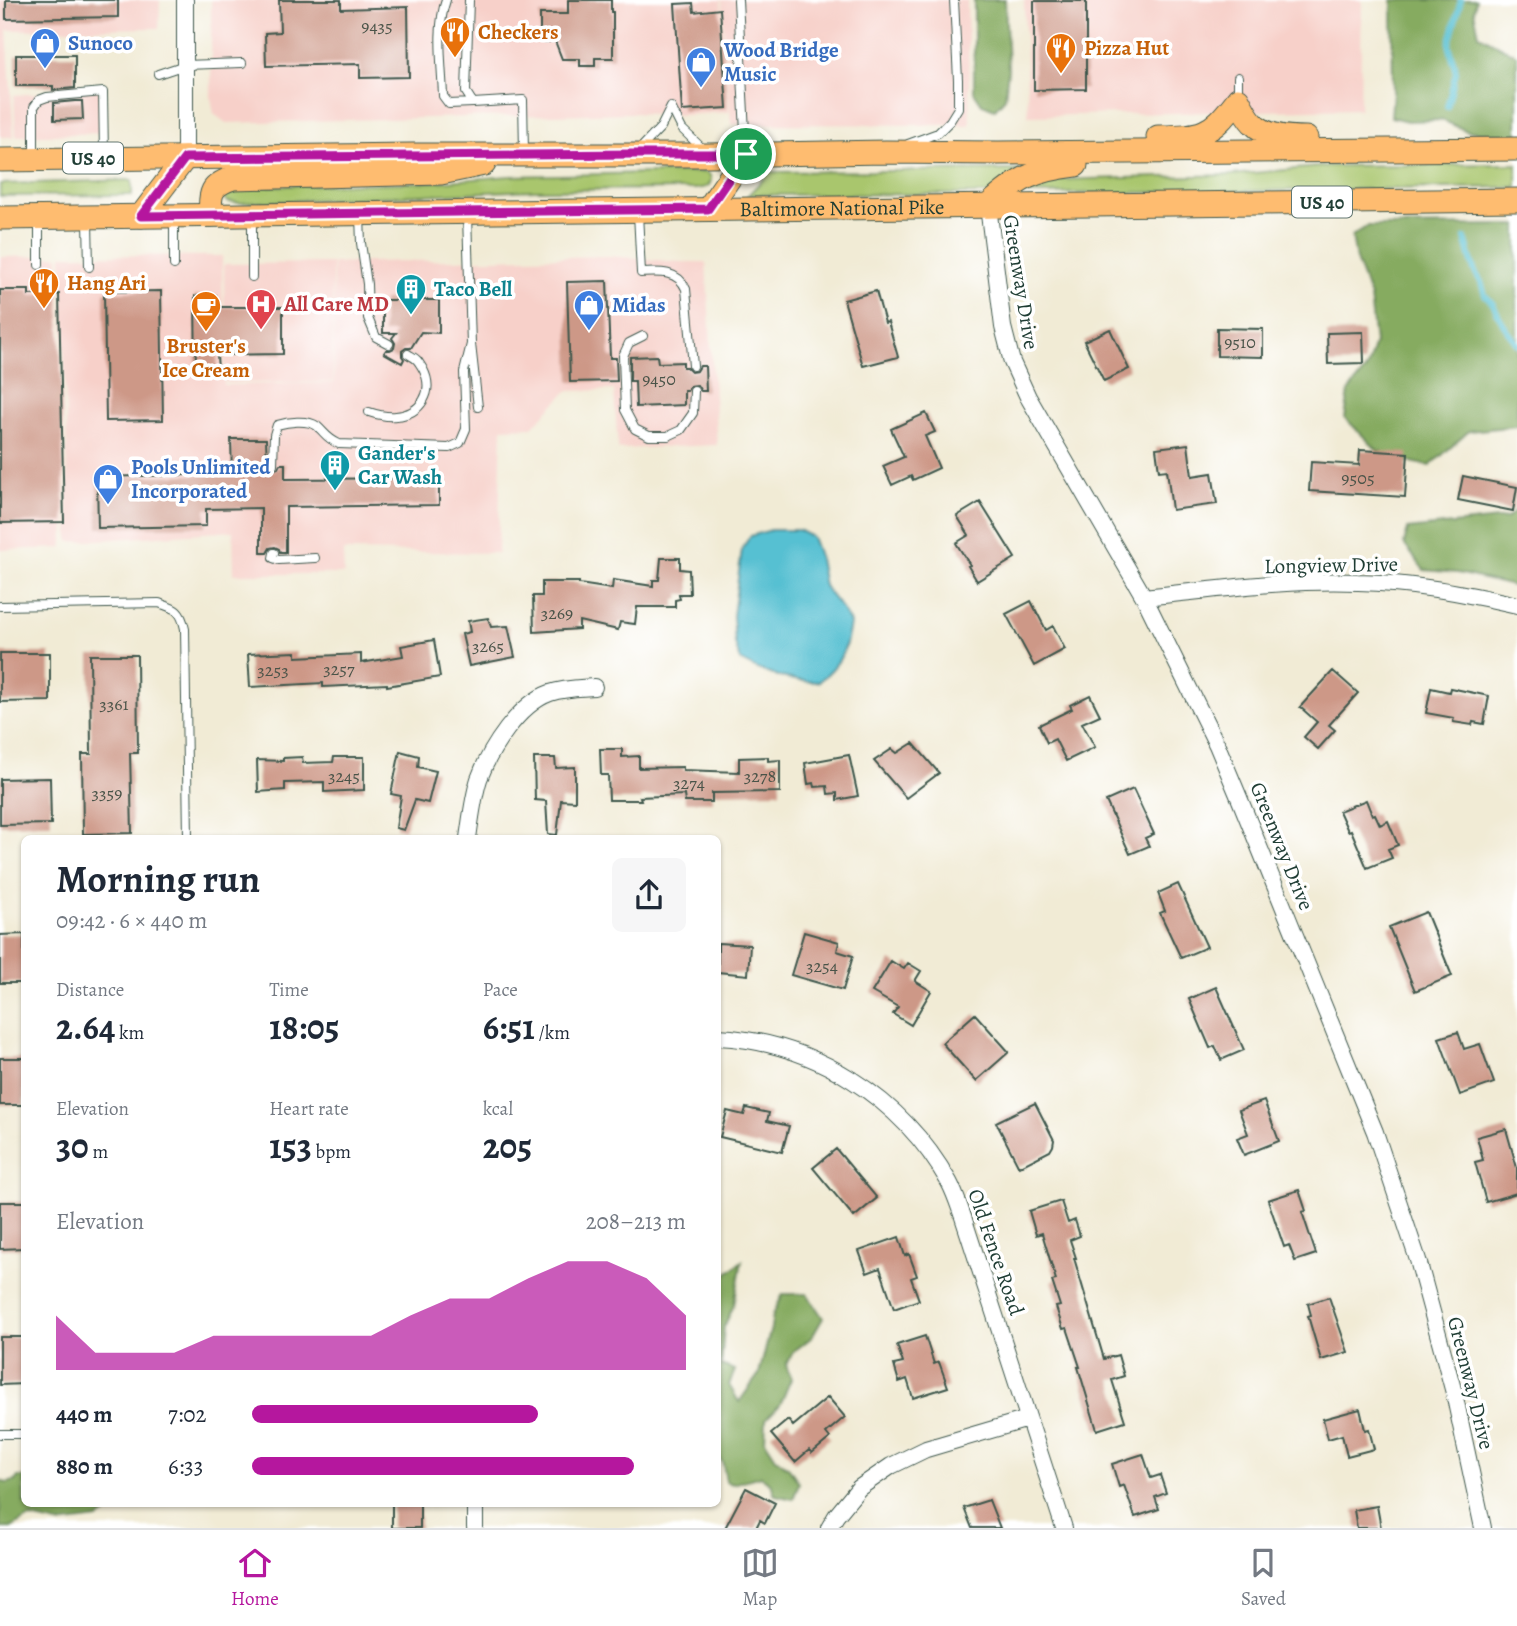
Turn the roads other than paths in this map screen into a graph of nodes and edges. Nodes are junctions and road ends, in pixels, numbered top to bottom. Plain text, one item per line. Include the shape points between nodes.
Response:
1 (185, 0) edge
2 (446, 0) edge
3 (469, 0) edge
4 (738, 0) edge
5 (954, 0) edge
6 (242, 63) dead end
7 (185, 65) junction
8 (158, 74) dead end
9 (473, 103) junction
10 (1517, 149) edge
11 (1466, 150) junction
12 (1186, 151) junction
13 (886, 152) junction
14 (998, 153) junction
15 (524, 154) junction
16 (635, 154) junction
17 (746, 154) junction
18 (709, 155) junction
19 (104, 158) junction
20 (185, 158) junction
21 (34, 159) junction
22 (0, 160) edge
23 (1517, 200) edge
24 (988, 206) junction
25 (708, 209) junction
26 (638, 210) junction
27 (467, 212) junction
28 (360, 213) junction
29 (174, 215) junction
30 (211, 215) junction
31 (251, 215) junction
32 (141, 216) junction
33 (39, 217) junction
34 (88, 217) junction
35 (0, 218) edge
36 (39, 265) dead end
37 (174, 265) dead end
38 (89, 267) dead end
39 (252, 277) dead end
40 (642, 336) dead end
41 (389, 344) dead end
42 (471, 344) junction
43 (408, 354) dead end
44 (693, 366) dead end
45 (694, 391) dead end
46 (478, 407) dead end
47 (369, 412) dead end
48 (273, 464) dead end
49 (274, 553) dead end
50 (315, 558) dead end
51 (1144, 597) junction
52 (0, 606) edge
53 (1517, 606) edge
54 (594, 687) dead end
55 (188, 835) edge
56 (468, 835) edge
57 (721, 1037) edge
58 (1028, 1419) junction
59 (0, 1434) edge
60 (21, 1434) edge
61 (475, 1507) edge
62 (475, 1528) edge
63 (829, 1528) edge
64 (1064, 1528) edge
65 (1483, 1528) edge

1 - 7 street
2 - 9 lane via 441,29 443,96 449,104
3 - 9 lane via 466,92
4 - 17 lane
5 - 13 lane via 958,108 938,133
6 - 7 lane
7 - 8 lane
7 - 20 street
9 - 15 lane via 523,100
10 - 11 main road, US 40
11 - 12 main road, US 40
11 - 14 main road via 1380,136 1293,138 1269,134 1253,124 1238,88 1222,121 1209,131 1187,136 1082,139
12 - 14 main road, US 40
12 - 24 main road via 1048,168 1023,178
13 - 14 main road, US 40
13 - 17 main road, US 40
15 - 16 main road, US 40
15 - 20 main road, US 40
15 - 30 main road via 441,173 233,178 213,190
16 - 18 main road, US 40
16 - 18 lane via 661,127 671,107 682,129
17 - 18 main road, US 40
17 - 25 main road
19 - 20 main road, US 40
19 - 21 main road, US 40
19 - 21 lane via 103,92 38,100 34,107
20 - 32 main road
21 - 22 main road, US 40
23 - 24 main road, Baltimore National Pike / US 40
24 - 25 main road, Baltimore National Pike / US 40
24 - 51 street, Greenway Drive via 1003,327 1012,362
25 - 26 main road, Baltimore National Pike / US 40
26 - 27 main road, Baltimore National Pike / US 40
26 - 44 lane via 641,273 673,275 686,289
27 - 28 main road, Baltimore National Pike / US 40
27 - 42 lane
28 - 31 main road, Baltimore National Pike / US 40
28 - 41 lane via 368,318 376,338
29 - 30 main road, Baltimore National Pike / US 40
29 - 32 main road, Baltimore National Pike / US 40
29 - 37 lane
30 - 31 main road, Baltimore National Pike / US 40
31 - 39 lane
32 - 34 main road, Baltimore National Pike / US 40
33 - 34 main road, Baltimore National Pike / US 40
33 - 35 main road, Baltimore National Pike / US 40
33 - 36 lane
34 - 38 lane
40 - 45 lane via 629,342 623,356 625,410 635,429 649,436 668,436 681,430 693,413
42 - 46 lane
42 - 48 lane via 464,372 466,429 460,443 449,448 339,444 311,423 285,423 277,425 274,435
43 - 47 lane via 418,360 428,378 422,404 397,416
49 - 50 lane via 273,558 279,559
51 - 53 street, Longview Drive via 1357,582 1461,592
51 - 65 street, Greenway Drive via 1217,746 1376,1132 1419,1260
52 - 55 lane via 159,603 183,617
54 - 56 street via 549,693 508,727 480,777
57 - 58 street, Old Fence Road via 794,1051 833,1067 877,1096 915,1133 950,1184 964,1217
58 - 63 street via 926,1449 891,1466 859,1488
58 - 64 street, Old Fence Road
59 - 60 lane
61 - 62 street

